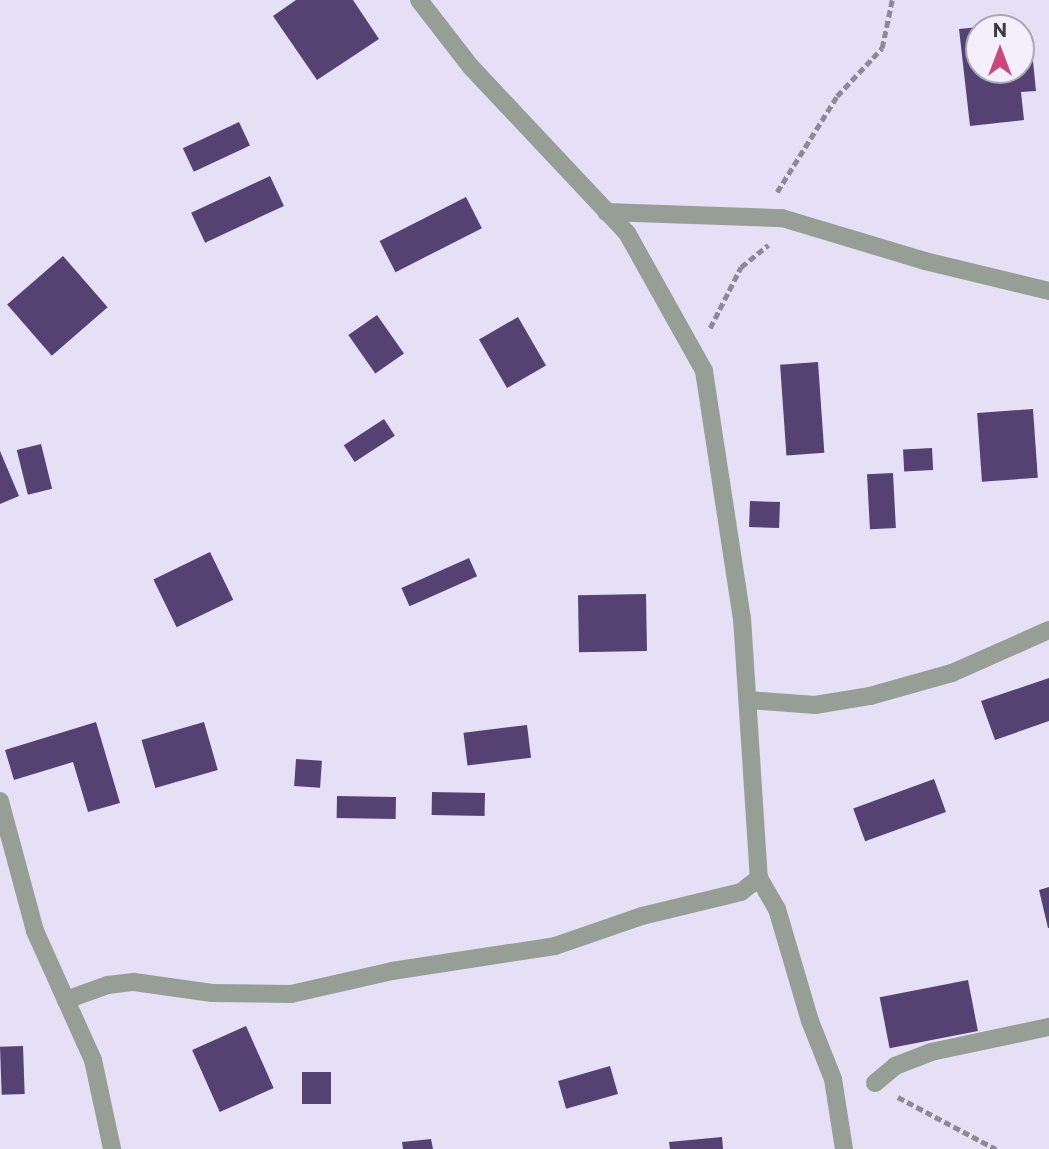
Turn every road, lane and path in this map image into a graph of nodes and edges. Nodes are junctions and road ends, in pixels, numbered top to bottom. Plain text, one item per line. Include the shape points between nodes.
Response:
1 (419, 0) edge
2 (892, 0) edge
3 (606, 212) junction
4 (769, 217) junction
5 (1049, 291) edge
6 (696, 353) junction
7 (1049, 630) edge
8 (748, 701) junction
9 (0, 801) edge
10 (759, 878) junction
11 (66, 1000) junction
12 (1049, 1027) edge
13 (875, 1083) joint
14 (111, 1149) edge
15 (844, 1149) edge
16 (996, 1149) edge

1 - 3 street via 471,68
2 - 4 path via 883,48 836,96 778,188
3 - 4 street
3 - 6 street via 627,233
4 - 5 street
4 - 6 path via 768,245 741,267
6 - 8 street via 704,371 742,618
7 - 8 street via 953,673 857,699 802,705
8 - 10 street
9 - 11 street via 35,930
10 - 11 street via 741,892 642,916 555,946 392,971 291,994 212,993 134,982
10 - 15 street via 777,909 810,1021 833,1079
11 - 14 street via 93,1060
12 - 13 street via 931,1052 895,1066
13 - 16 path

